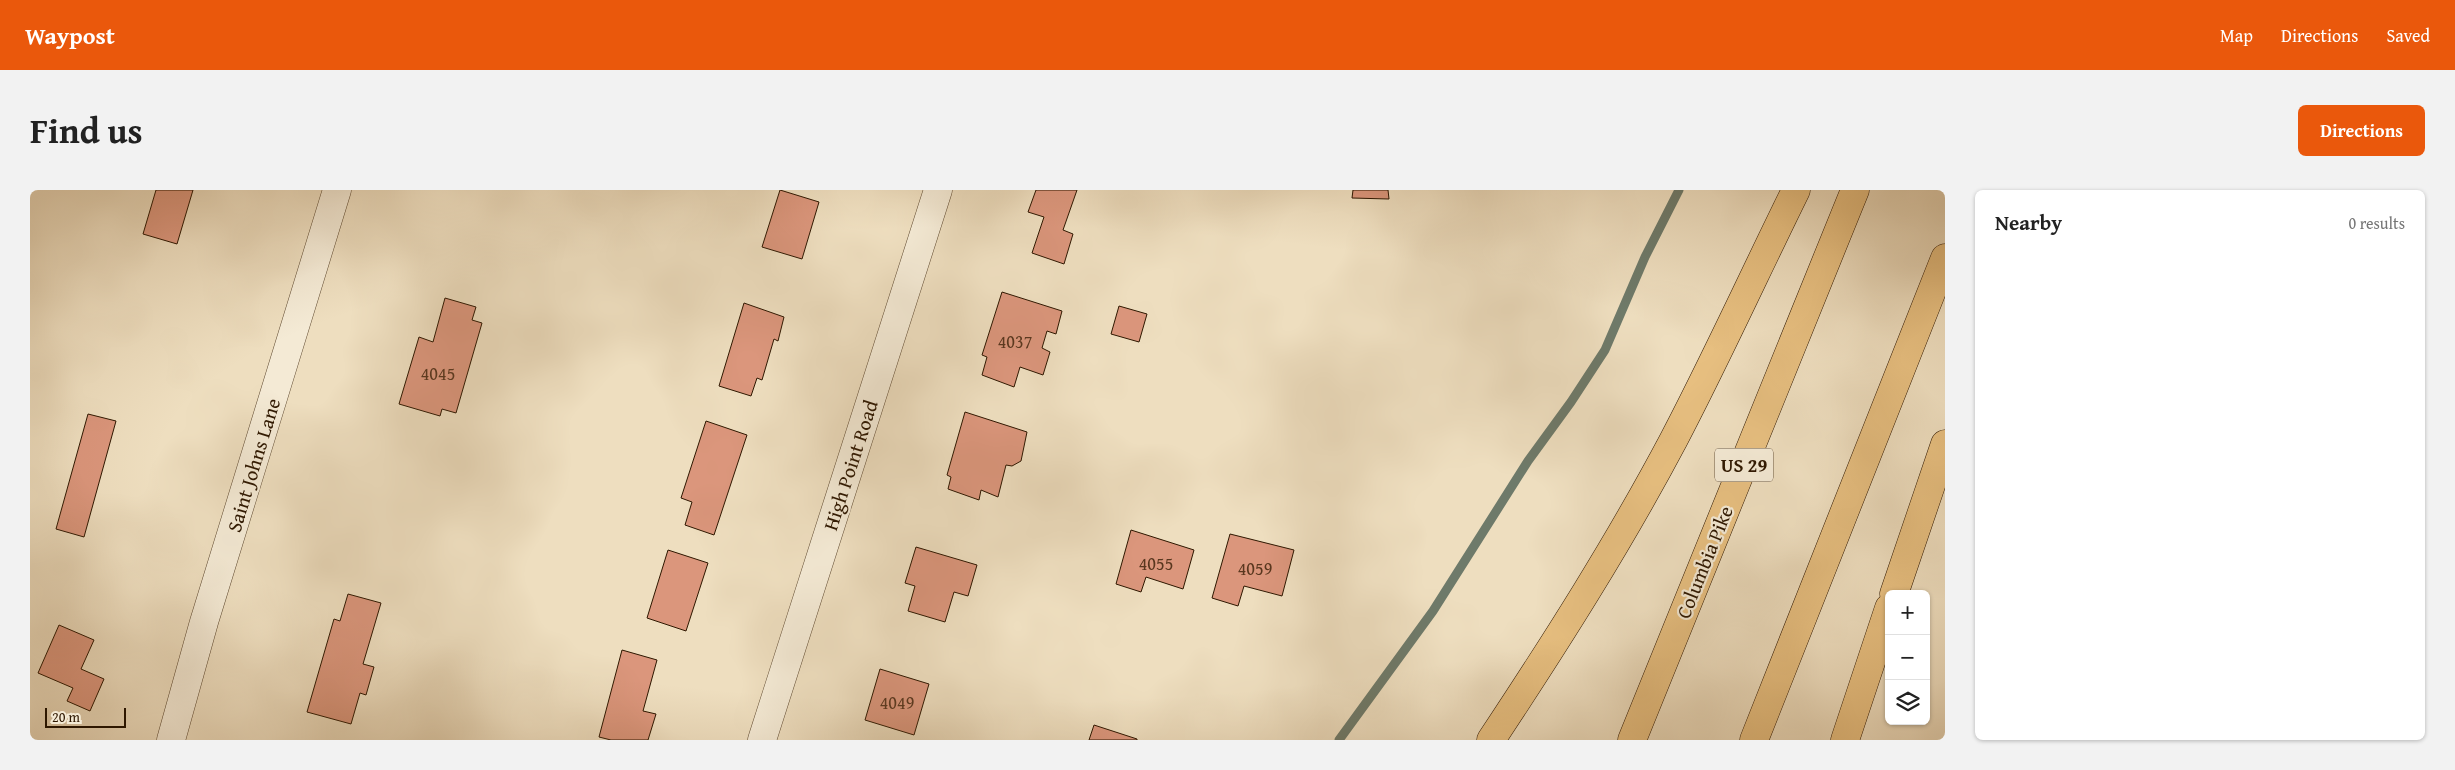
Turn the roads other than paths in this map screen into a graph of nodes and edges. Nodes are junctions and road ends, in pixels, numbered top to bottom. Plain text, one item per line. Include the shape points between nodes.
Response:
1 (337, 190) edge
2 (938, 190) edge
3 (1796, 190) edge
4 (1855, 190) edge
5 (1945, 258) edge
6 (1945, 444) edge
7 (1895, 590) edge
8 (1885, 620) edge
9 (171, 740) edge
10 (762, 740) edge
11 (1491, 740) edge
12 (1632, 740) edge
13 (1754, 740) edge
14 (1845, 740) edge

1 - 9 street, Saint Johns Lane via 204,622
2 - 10 street, High Point Road
3 - 11 highway via 1659,465 1611,552
4 - 12 highway, Columbia Pike / US 29
5 - 13 highway
6 - 7 highway
8 - 14 highway

